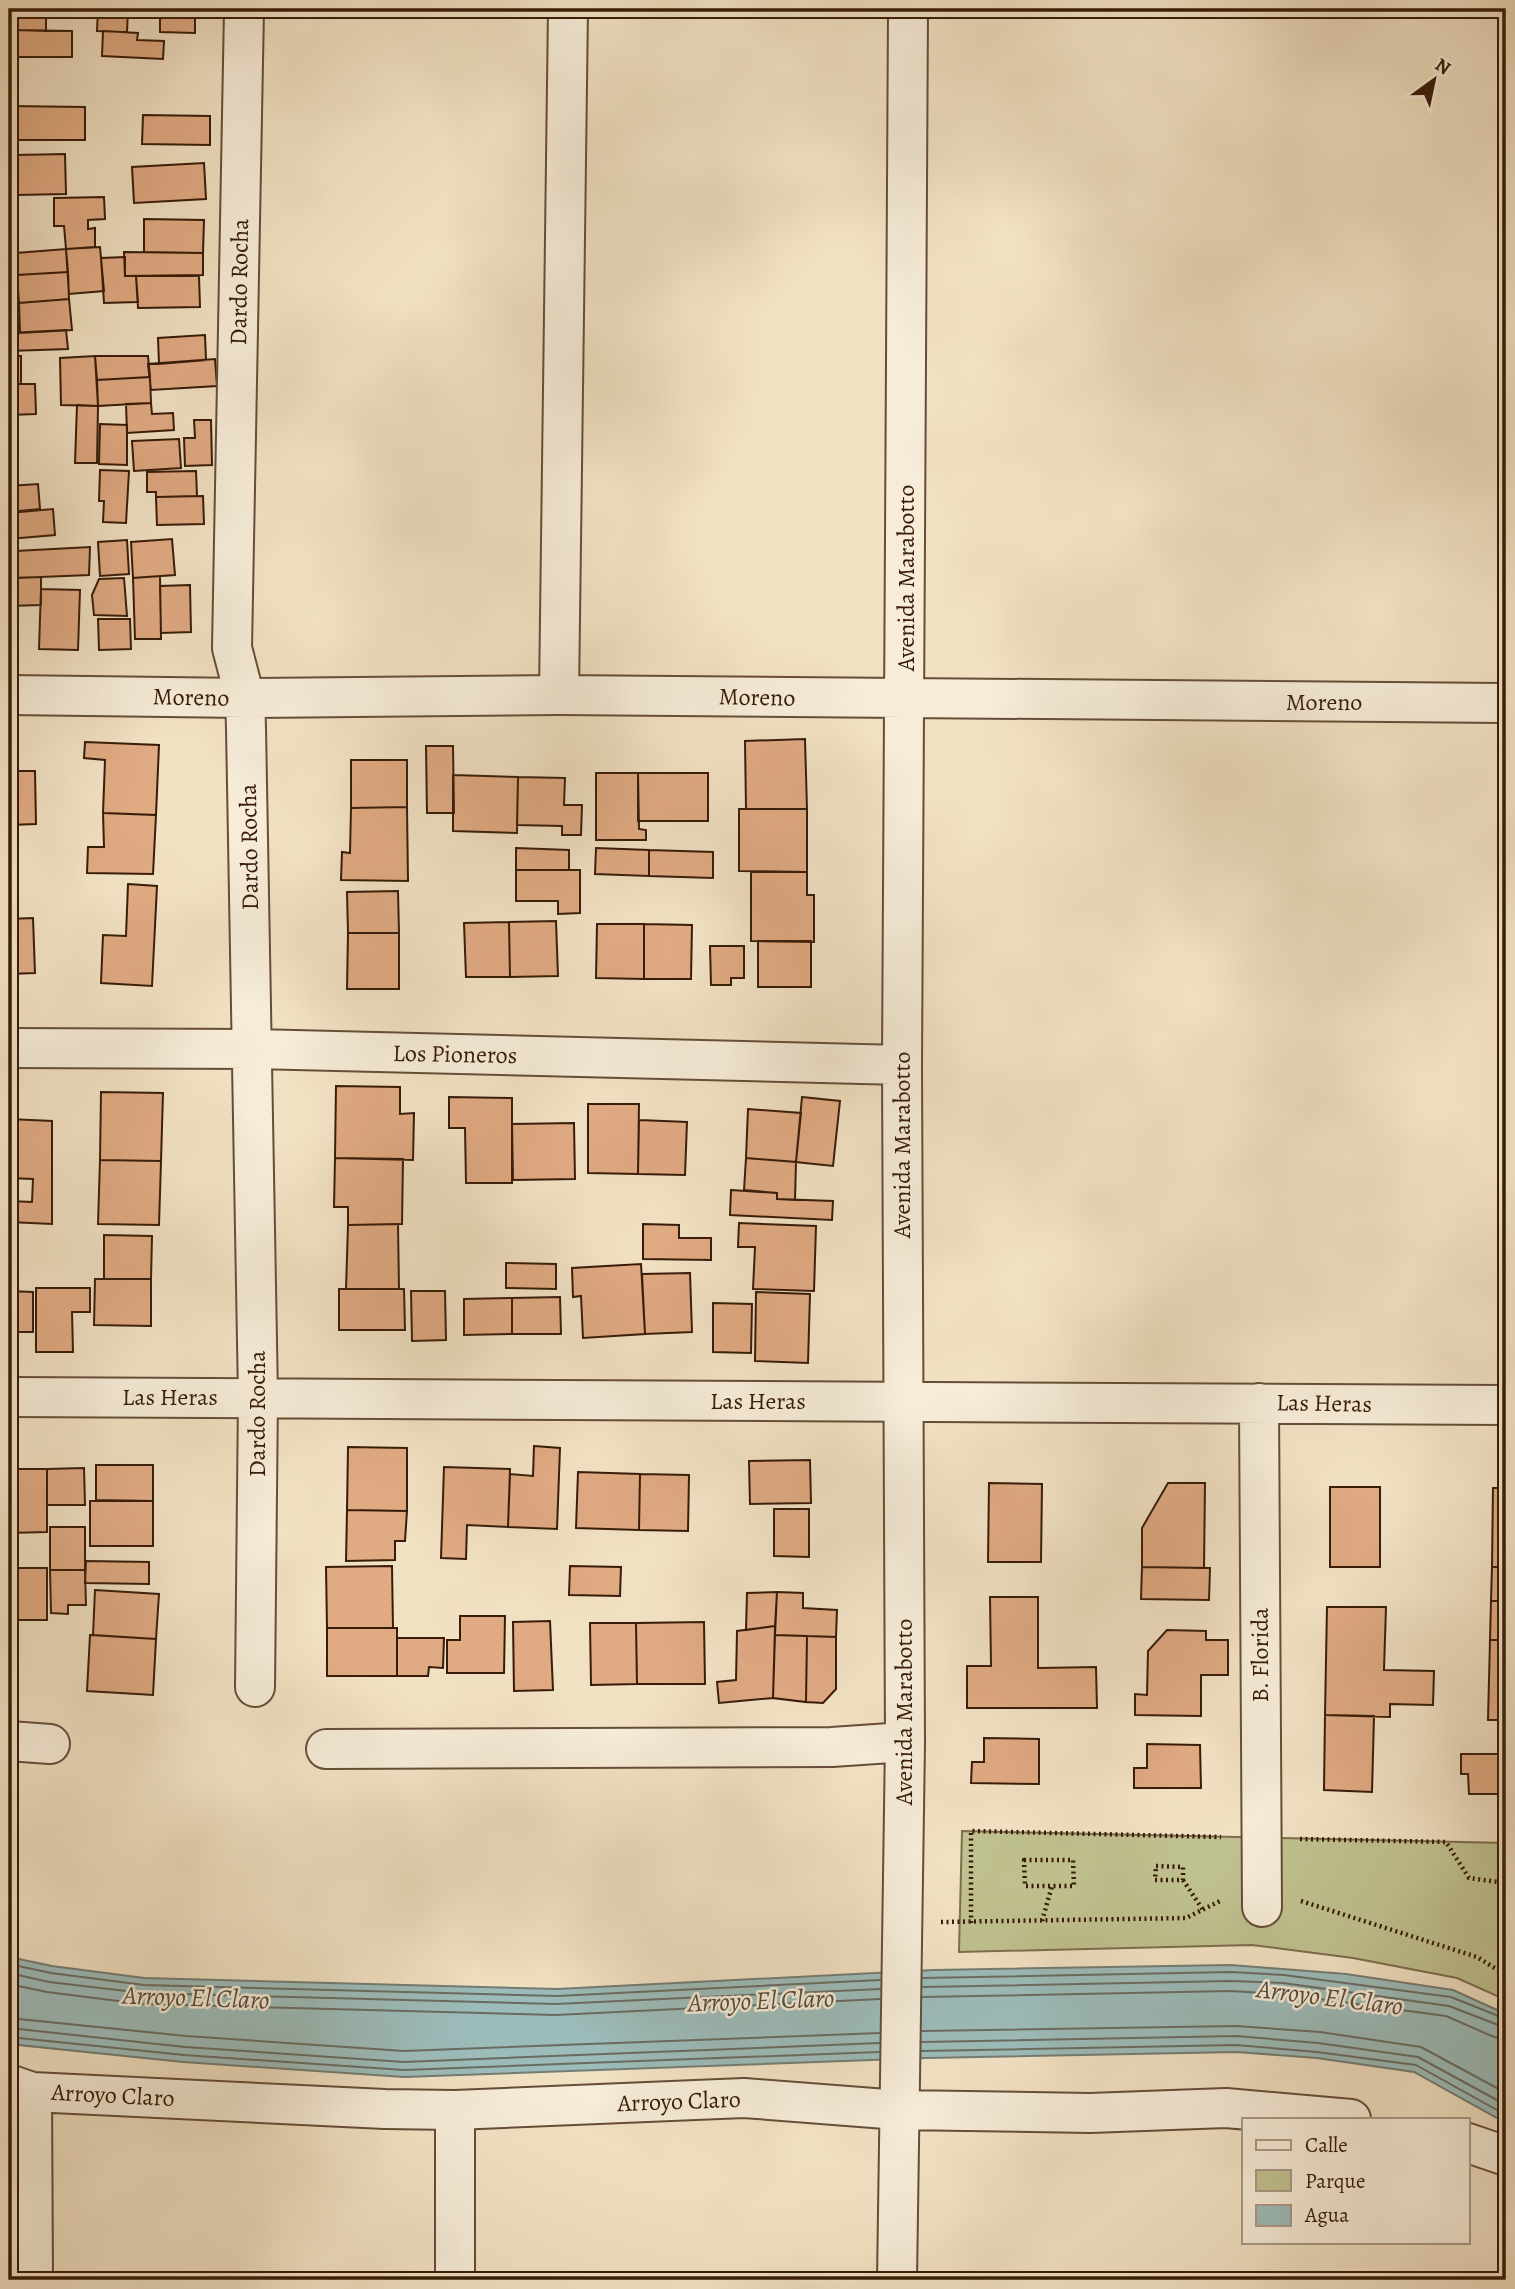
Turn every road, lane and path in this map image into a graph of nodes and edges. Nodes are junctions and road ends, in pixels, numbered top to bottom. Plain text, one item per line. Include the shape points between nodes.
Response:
1 (244, 9) edge
2 (568, 9) edge
3 (908, 9) edge
4 (9, 695) edge
5 (559, 695) junction
6 (245, 698) junction
7 (905, 699) junction
8 (1506, 703) edge
9 (9, 1048) edge
10 (254, 1049) junction
11 (902, 1065) junction
12 (9, 1397) edge
13 (258, 1397) junction
14 (904, 1402) junction
15 (1259, 1403) junction
16 (1506, 1405) edge
17 (255, 1687) dead end
18 (9, 1741) edge
19 (905, 1742) junction
20 (50, 1744) dead end
21 (326, 1749) dead end
22 (1261, 1838) junction
23 (1183, 1880) junction
24 (1506, 1882) edge
25 (1052, 1886) junction
26 (1262, 1893) junction
27 (1202, 1910) junction
28 (1042, 1921) junction
29 (971, 1923) junction
30 (901, 1934) junction
31 (1506, 1975) edge
32 (20, 2088) edge
33 (899, 2097) junction
34 (455, 2110) junction
35 (1340, 2118) edge
36 (1470, 2144) edge
37 (1506, 2156) edge
38 (33, 2280) edge
39 (455, 2280) edge
40 (897, 2280) edge

1 - 6 street, Dardo Rocha via 232,648
2 - 5 street
3 - 7 street, Avenida Marabotto
4 - 6 street, Moreno
5 - 6 street, Moreno
5 - 7 street, Moreno
6 - 10 street, Dardo Rocha
7 - 8 street, Moreno
7 - 11 street, Avenida Marabotto
9 - 10 street, Los Pioneros
10 - 11 street, Los Pioneros
10 - 13 street, Dardo Rocha
11 - 14 street, Avenida Marabotto
12 - 13 street, Las Heras
13 - 14 street, Las Heras
13 - 17 street, Dardo Rocha
14 - 15 street, Las Heras
14 - 19 street, Avenida Marabotto
15 - 16 street, Las Heras
15 - 22 street, B. Florida
18 - 20 street
19 - 21 street via 832,1747
19 - 30 street, Avenida Marabotto
22 - 24 path via 1446,1842 1469,1878
22 - 26 street, B. Florida
22 - 29 path via 971,1831
23 - 23 path via 1183,1867 1156,1866 1155,1880
23 - 27 path
25 - 25 path via 1074,1886 1073,1860 1024,1860 1025,1886
25 - 28 path
26 - 27 path
26 - 31 path via 1477,1957
27 - 28 path via 1185,1918
28 - 29 path
29 - 30 path
30 - 33 street, Avenida Marabotto
32 - 34 street, Arroyo Claro
32 - 38 street
33 - 34 street, Arroyo Claro via 744,2098
33 - 35 street, Arroyo Claro via 1090,2113 1226,2108
33 - 40 street, Avenida Marabotto
34 - 39 street
36 - 37 street

